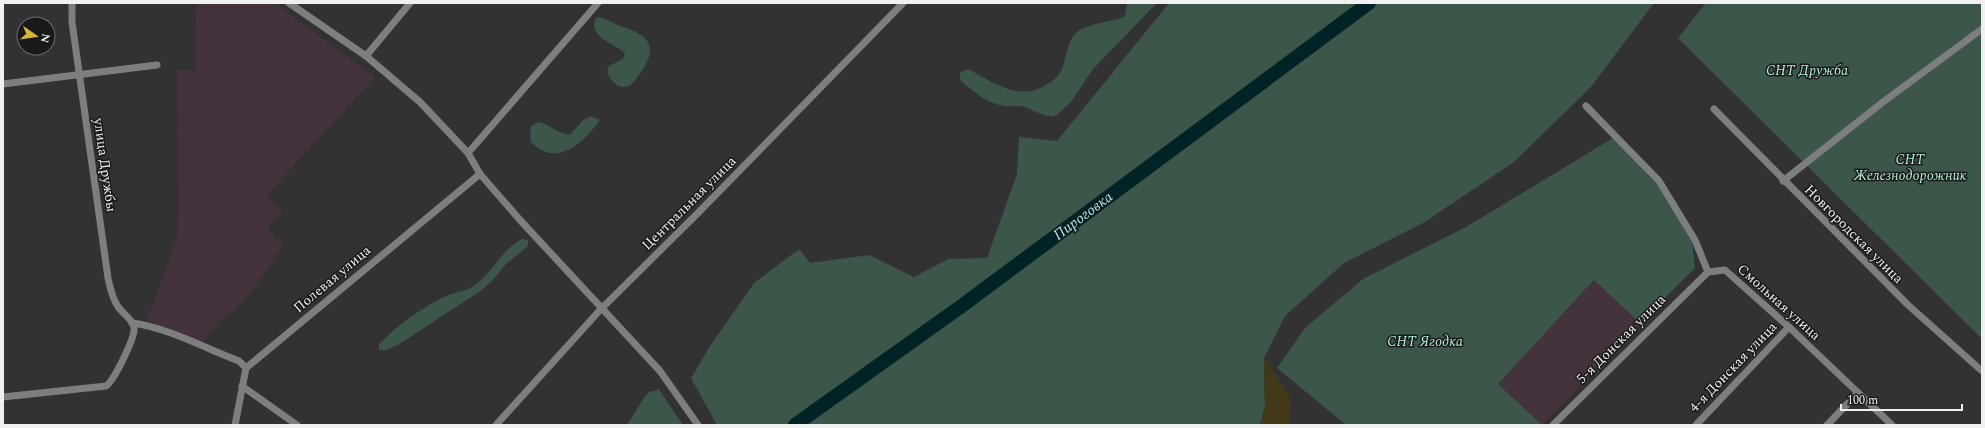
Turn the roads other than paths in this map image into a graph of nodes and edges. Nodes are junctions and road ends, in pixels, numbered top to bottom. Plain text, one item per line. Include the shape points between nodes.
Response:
1 (72, 3) edge
2 (289, 3) edge
3 (410, 3) edge
4 (598, 3) edge
5 (903, 3) edge
6 (1982, 29) edge
7 (366, 56) junction
8 (157, 66) dead end
9 (80, 75) junction
10 (3, 84) edge
11 (1586, 106) dead end
12 (1714, 109) dead end
13 (468, 153) junction
14 (480, 174) junction
15 (1783, 181) junction
16 (1708, 272) junction
17 (601, 309) junction
18 (132, 323) junction
19 (1789, 327) junction
20 (246, 368) junction
21 (1982, 371) edge
22 (242, 386) junction
23 (1858, 394) junction
24 (3, 397) edge
25 (235, 425) edge
26 (297, 425) edge
27 (496, 425) edge
28 (698, 425) edge
29 (1553, 425) edge
30 (1696, 425) edge
31 (1827, 425) edge
32 (1892, 425) edge

1 - 9 street, улица Дружбы via 72,22
2 - 7 street
3 - 7 street
4 - 13 street
5 - 17 street, Центральная улица
6 - 15 street via 1882,102
7 - 13 street via 420,102
8 - 9 street
9 - 10 street
9 - 18 street, улица Дружбы via 108,278 117,306
11 - 16 street via 1659,181 1695,240
12 - 15 street, Новгородская улица
13 - 14 street
14 - 17 street
14 - 20 street, Полевая улица
15 - 21 street, Новгородская улица via 1908,305
16 - 19 street, Смольная улица via 1725,270
16 - 29 street, 5-я Донская улица
17 - 27 street, Центральная улица
17 - 28 street via 660,371
18 - 20 street via 166,332 239,361
18 - 24 street via 134,332 115,375 106,386
19 - 23 street, Смольная улица
19 - 30 street, 4-я Донская улица
20 - 22 street
22 - 25 street
22 - 26 street
23 - 31 street
23 - 32 street, Смольная улица

